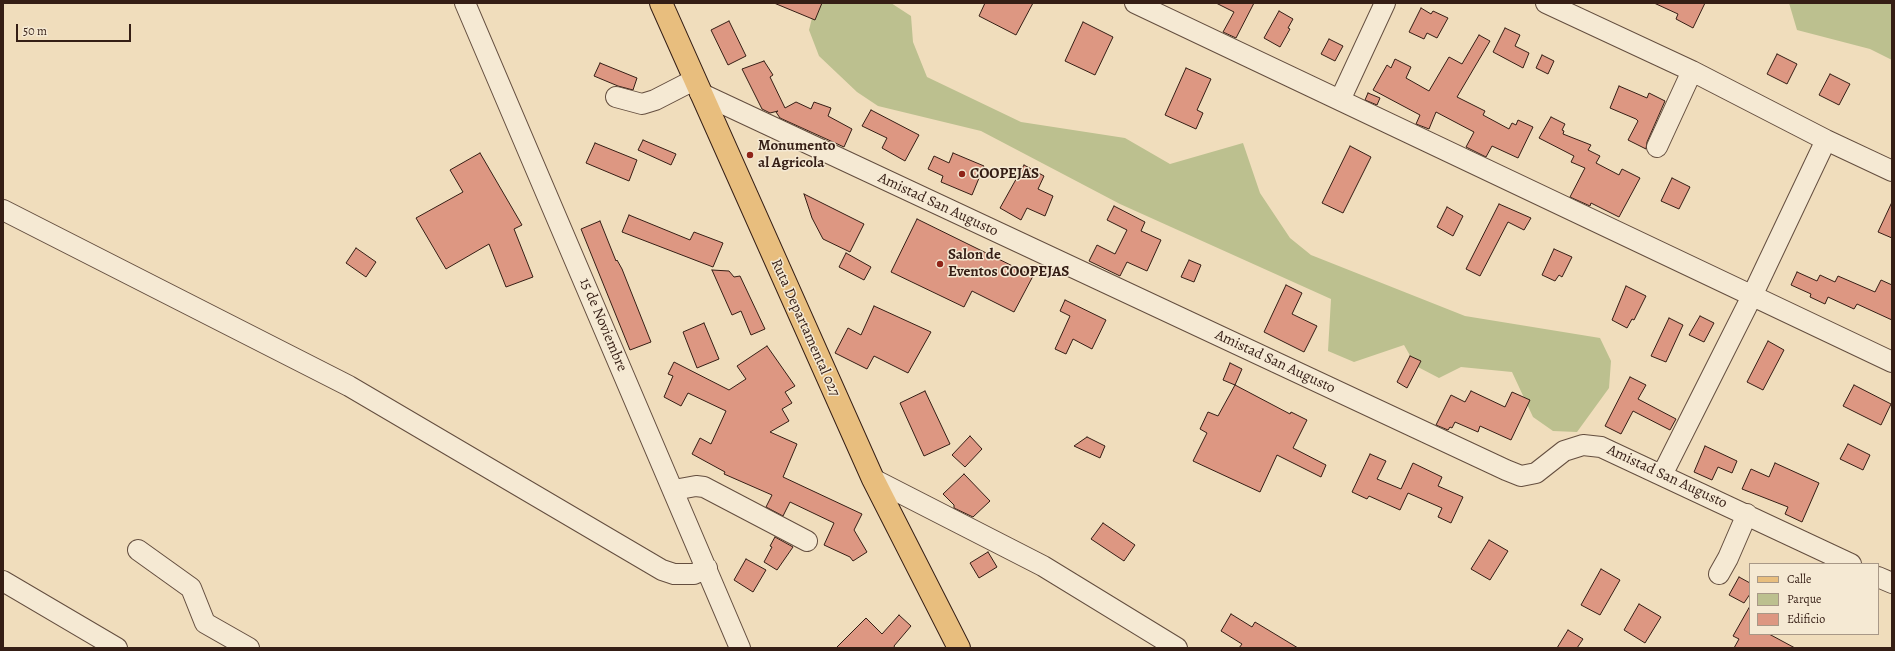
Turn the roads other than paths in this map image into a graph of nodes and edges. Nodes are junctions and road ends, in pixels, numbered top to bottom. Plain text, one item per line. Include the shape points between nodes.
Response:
1 (465, 3) edge
2 (661, 3) edge
3 (1135, 3) edge
4 (1385, 3) edge
5 (1546, 3) edge
6 (1692, 71) junction
7 (697, 86) junction
8 (616, 97) dead end
9 (1340, 100) junction
10 (1826, 140) junction
11 (1657, 147) dead end
12 (1892, 171) edge
13 (3, 210) edge
14 (1752, 296) junction
15 (1892, 362) edge
16 (1662, 475) junction
17 (873, 480) junction
18 (674, 490) junction
19 (1746, 514) junction
20 (807, 541) dead end
21 (138, 550) dead end
22 (1849, 563) edge
23 (707, 568) junction
24 (1719, 574) dead end
25 (1879, 578) edge
26 (1892, 584) edge
27 (7, 590) edge
28 (117, 648) edge
29 (249, 648) edge
30 (740, 648) edge
31 (959, 648) edge
32 (1177, 648) edge

1 - 18 street, 15 de Noviembre
2 - 7 main road, Ruta Departamental 027
3 - 9 street
4 - 9 street
5 - 6 street
6 - 10 street
6 - 11 street
7 - 8 street via 642,104
7 - 16 street, Amistad San Augusto via 1516,474 1522,476 1536,473 1564,451 1583,445 1601,447
7 - 17 main road, Ruta Departamental 027
9 - 14 street
10 - 12 street
10 - 14 street
13 - 23 street via 349,386 662,570 674,574 694,574
14 - 15 street
14 - 16 street
16 - 19 street, Amistad San Augusto
17 - 31 main road, Ruta Departamental 027
17 - 32 street via 1043,566
18 - 20 street via 704,487
18 - 23 street, 15 de Noviembre
19 - 22 street, Amistad San Augusto
19 - 24 street
21 - 29 street via 191,588 206,622
23 - 30 street, 15 de Noviembre
25 - 26 street
27 - 28 street

